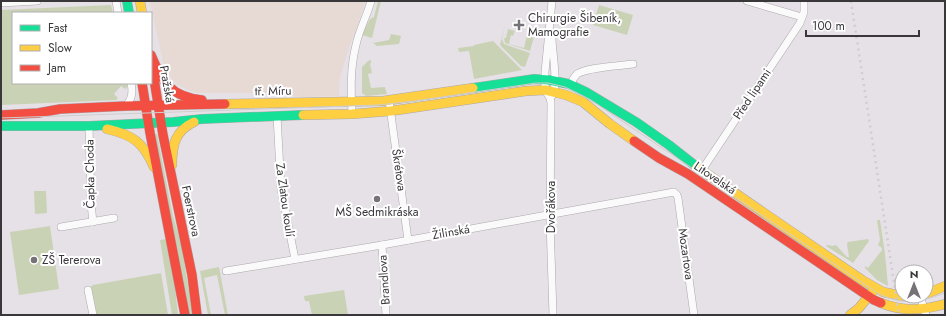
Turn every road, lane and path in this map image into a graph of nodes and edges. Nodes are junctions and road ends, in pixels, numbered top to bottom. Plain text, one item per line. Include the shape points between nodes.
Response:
1 (37, 1) edge
2 (116, 1) edge
3 (127, 1) edge
4 (140, 1) edge
5 (371, 1) edge
6 (552, 1) edge
7 (747, 1) edge
8 (804, 1) edge
9 (1, 3) edge
10 (118, 12) edge
11 (129, 12) edge
12 (142, 12) edge
13 (802, 17) junction
14 (550, 26) junction
15 (152, 57) edge
16 (633, 64) dead end
17 (152, 65) edge
18 (545, 79) junction
19 (555, 80) junction
20 (132, 84) edge
21 (142, 84) edge
22 (571, 85) junction
23 (545, 90) junction
24 (553, 95) junction
25 (390, 100) junction
26 (352, 102) junction
27 (271, 103) junction
28 (126, 106) junction
29 (146, 106) junction
30 (160, 109) junction
31 (391, 111) junction
32 (352, 114) junction
33 (1, 115) edge
34 (277, 116) junction
35 (202, 119) junction
36 (149, 123) junction
37 (162, 123) junction
38 (1, 126) edge
39 (90, 126) junction
40 (150, 133) joint
41 (702, 170) junction
42 (159, 181) junction
43 (173, 185) junction
44 (675, 193) joint
45 (551, 214) junction
46 (114, 218) dead end
47 (93, 222) junction
48 (61, 227) dead end
49 (408, 240) junction
50 (382, 245) junction
51 (294, 259) junction
52 (226, 271) dead end
53 (945, 286) edge
54 (874, 288) junction
55 (88, 290) dead end
56 (934, 291) edge
57 (894, 294) edge
58 (868, 297) junction
59 (945, 304) edge
60 (925, 312) edge
61 (93, 315) edge
62 (185, 315) edge
63 (198, 315) edge
64 (386, 315) edge
65 (553, 315) edge
66 (694, 315) edge
67 (850, 315) edge

1 - 9 street
2 - 10 street
3 - 11 main road
4 - 12 main road
5 - 26 street via 354,54
6 - 14 street
7 - 13 street
8 - 13 street
13 - 41 street, Před lipami
14 - 18 street
14 - 19 street, Dvořákova
15 - 27 main road via 161,77 172,91 182,97 204,100 244,99
16 - 22 street via 580,73 575,76
17 - 30 main road, Pražská
18 - 19 main road, Litovelská
18 - 23 street
18 - 25 main road, tř. Míru
19 - 22 main road, Litovelská
19 - 24 street, Dvořákova
20 - 28 street via 133,94
21 - 29 main road, Pražská
22 - 41 main road, Litovelská via 625,115
23 - 24 main road, Litovelská
23 - 31 main road, tř. Míru
24 - 45 street, Dvořákova
24 - 58 main road, Litovelská via 572,97 583,102 610,124
25 - 26 main road, tř. Míru
25 - 31 street, Škrétova
26 - 27 main road, tř. Míru
26 - 32 street
27 - 30 main road, tř. Míru
28 - 29 main road, tř. Míru
28 - 33 main road, tř. Míru
29 - 30 main road, tř. Míru
29 - 36 main road, Pražská
30 - 37 main road, Foerstrova
31 - 32 main road, tř. Míru
31 - 49 street, Škrétova
32 - 34 main road, tř. Míru
34 - 35 main road, tř. Míru
34 - 51 street, Za Zlatou koulí via 281,189
35 - 37 main road, tř. Míru
35 - 43 main road via 186,126 176,139 172,155
36 - 37 main road, tř. Míru
36 - 39 main road, tř. Míru
36 - 40 main road, Pražská
37 - 43 main road, Foerstrova
38 - 39 main road, tř. Míru
39 - 42 main road via 123,132 139,141 149,155
39 - 47 street, Čapka Choda
40 - 42 main road, Foerstrova
41 - 54 main road, Litovelská
42 - 62 main road, Foerstrova
43 - 63 main road, Foerstrova
44 - 45 street, Žilinská via 668,192
44 - 66 street, Mozartova
45 - 49 street, Žilinská
45 - 65 street, Dvořákova
46 - 47 street, Čapka Choda
47 - 48 street, Čapka Choda
49 - 50 street, Žilinská
50 - 51 street, Žilinská
50 - 64 street, Brandlova
51 - 52 street, Žilinská
53 - 56 main road
54 - 57 main road, Litovelská
54 - 58 main road
55 - 61 street
58 - 60 main road, Litovelská via 891,307
58 - 67 main road
59 - 60 main road, Litovelská

